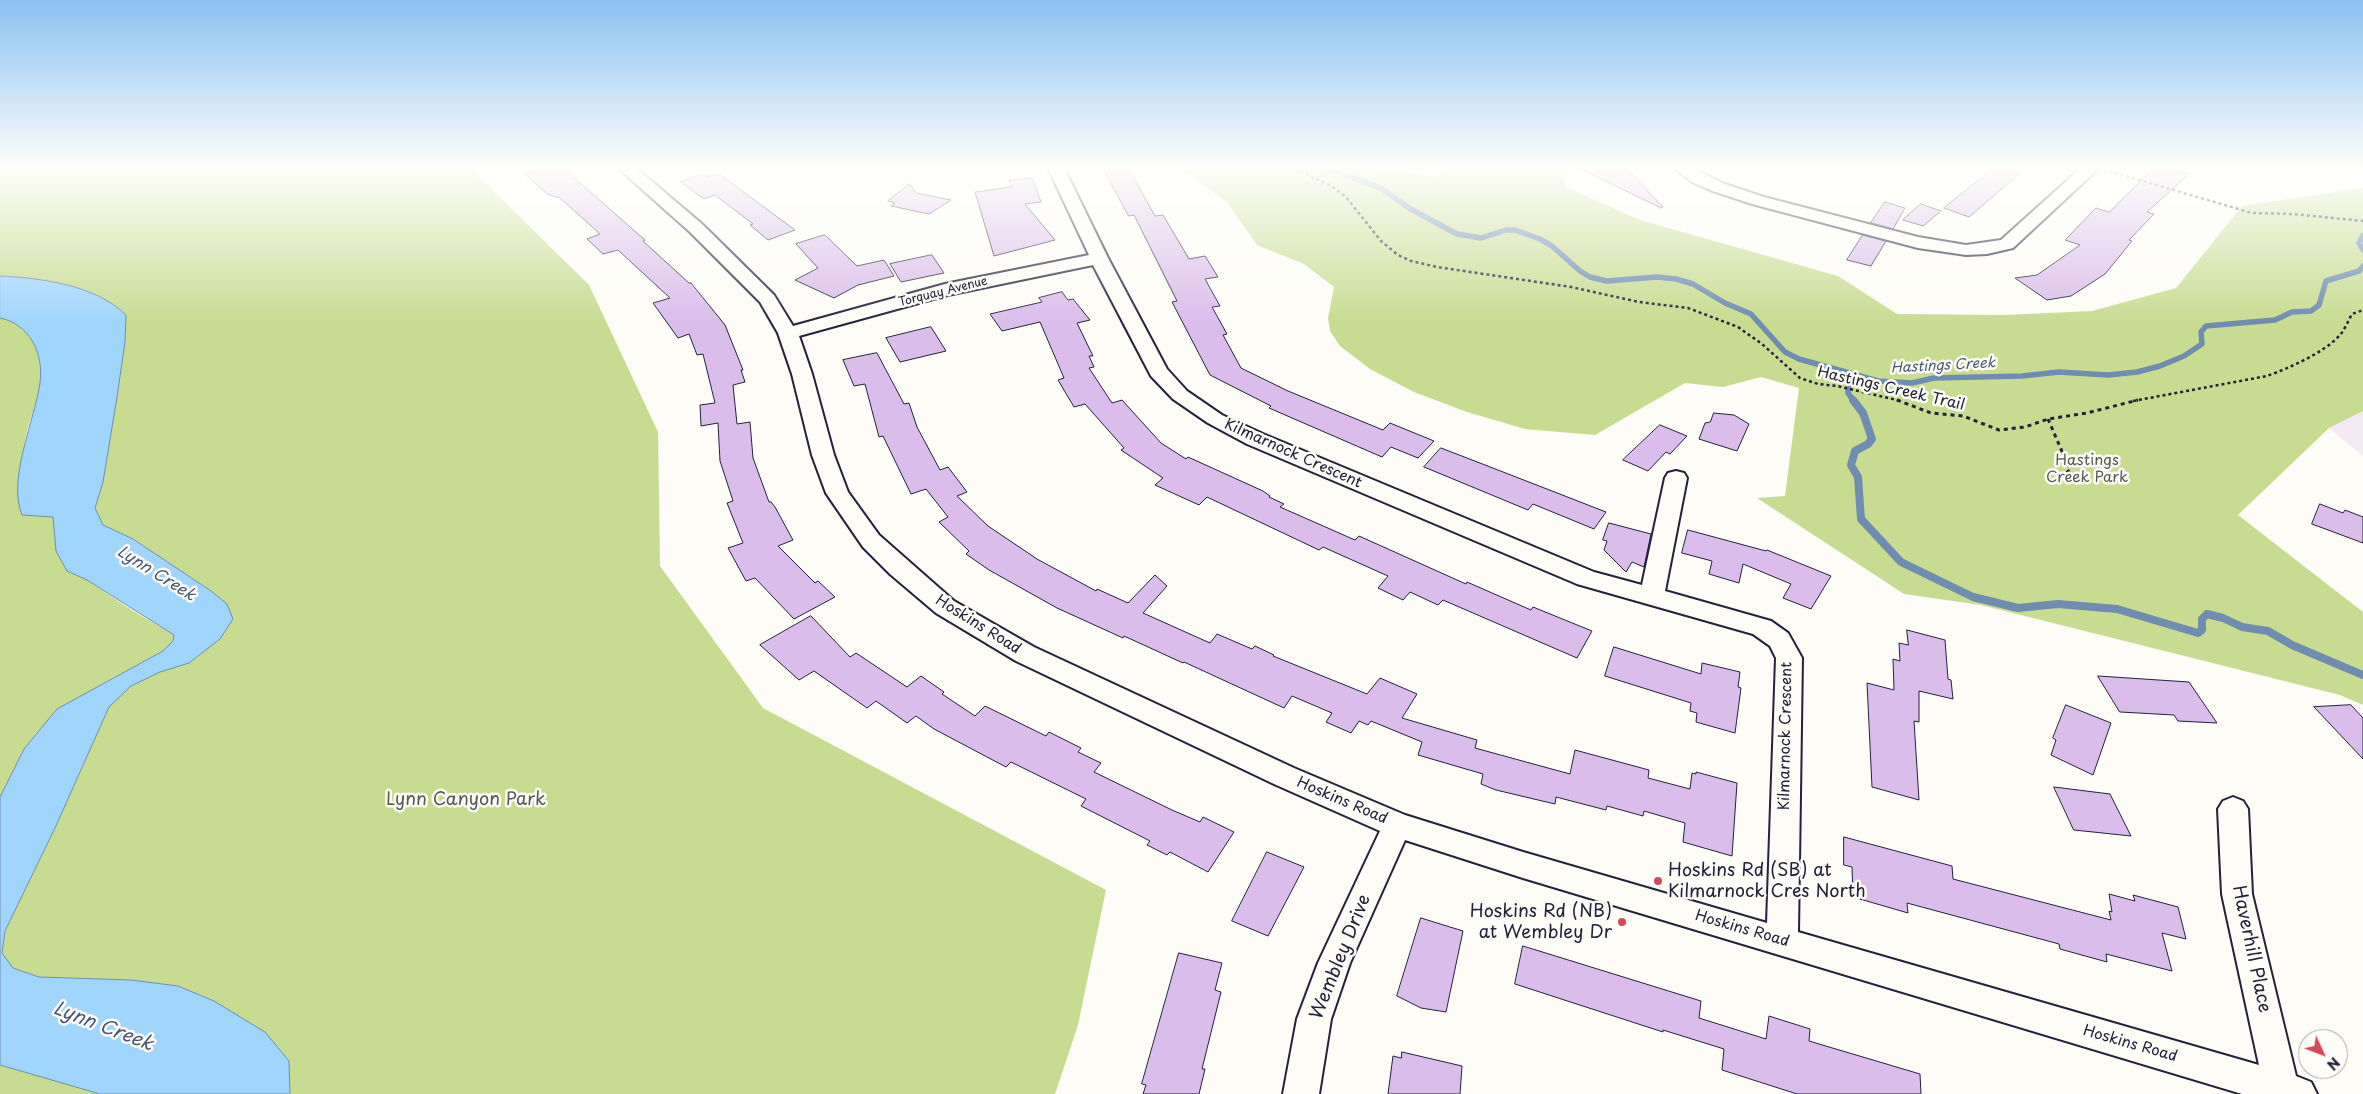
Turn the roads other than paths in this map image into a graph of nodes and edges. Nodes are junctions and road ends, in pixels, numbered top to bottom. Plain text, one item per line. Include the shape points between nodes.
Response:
1 (685, 219) edge
2 (1080, 219) edge
3 (1836, 219) edge
4 (2037, 219) edge
5 (1099, 258) junction
6 (788, 333) junction
7 (1676, 478) dead end
8 (1652, 597) junction
9 (2233, 809) dead end
10 (1398, 825) junction
11 (1782, 941) junction
12 (2290, 1091) edge
13 (1301, 1094) edge

1 - 6 street, Hoskins Road via 767,299
2 - 5 street, Kilmarnock Crescent
3 - 4 street via 1930,244 1968,250 1991,249 2007,244
5 - 6 street, Torquay Avenue via 944,290
5 - 8 street, Kilmarnock Crescent via 1158,372 1180,395 1215,419 1486,538 1586,578
6 - 10 street, Hoskins Road via 822,455 837,493 871,541 945,607 1025,654 1284,776
7 - 8 street
8 - 11 street, Kilmarnock Crescent via 1762,627 1784,644 1789,658
9 - 12 street, Haverhill Place via 2237,894
10 - 11 street, Hoskins Road
10 - 13 street, Wembley Drive via 1334,963 1314,1019
11 - 12 street, Hoskins Road

